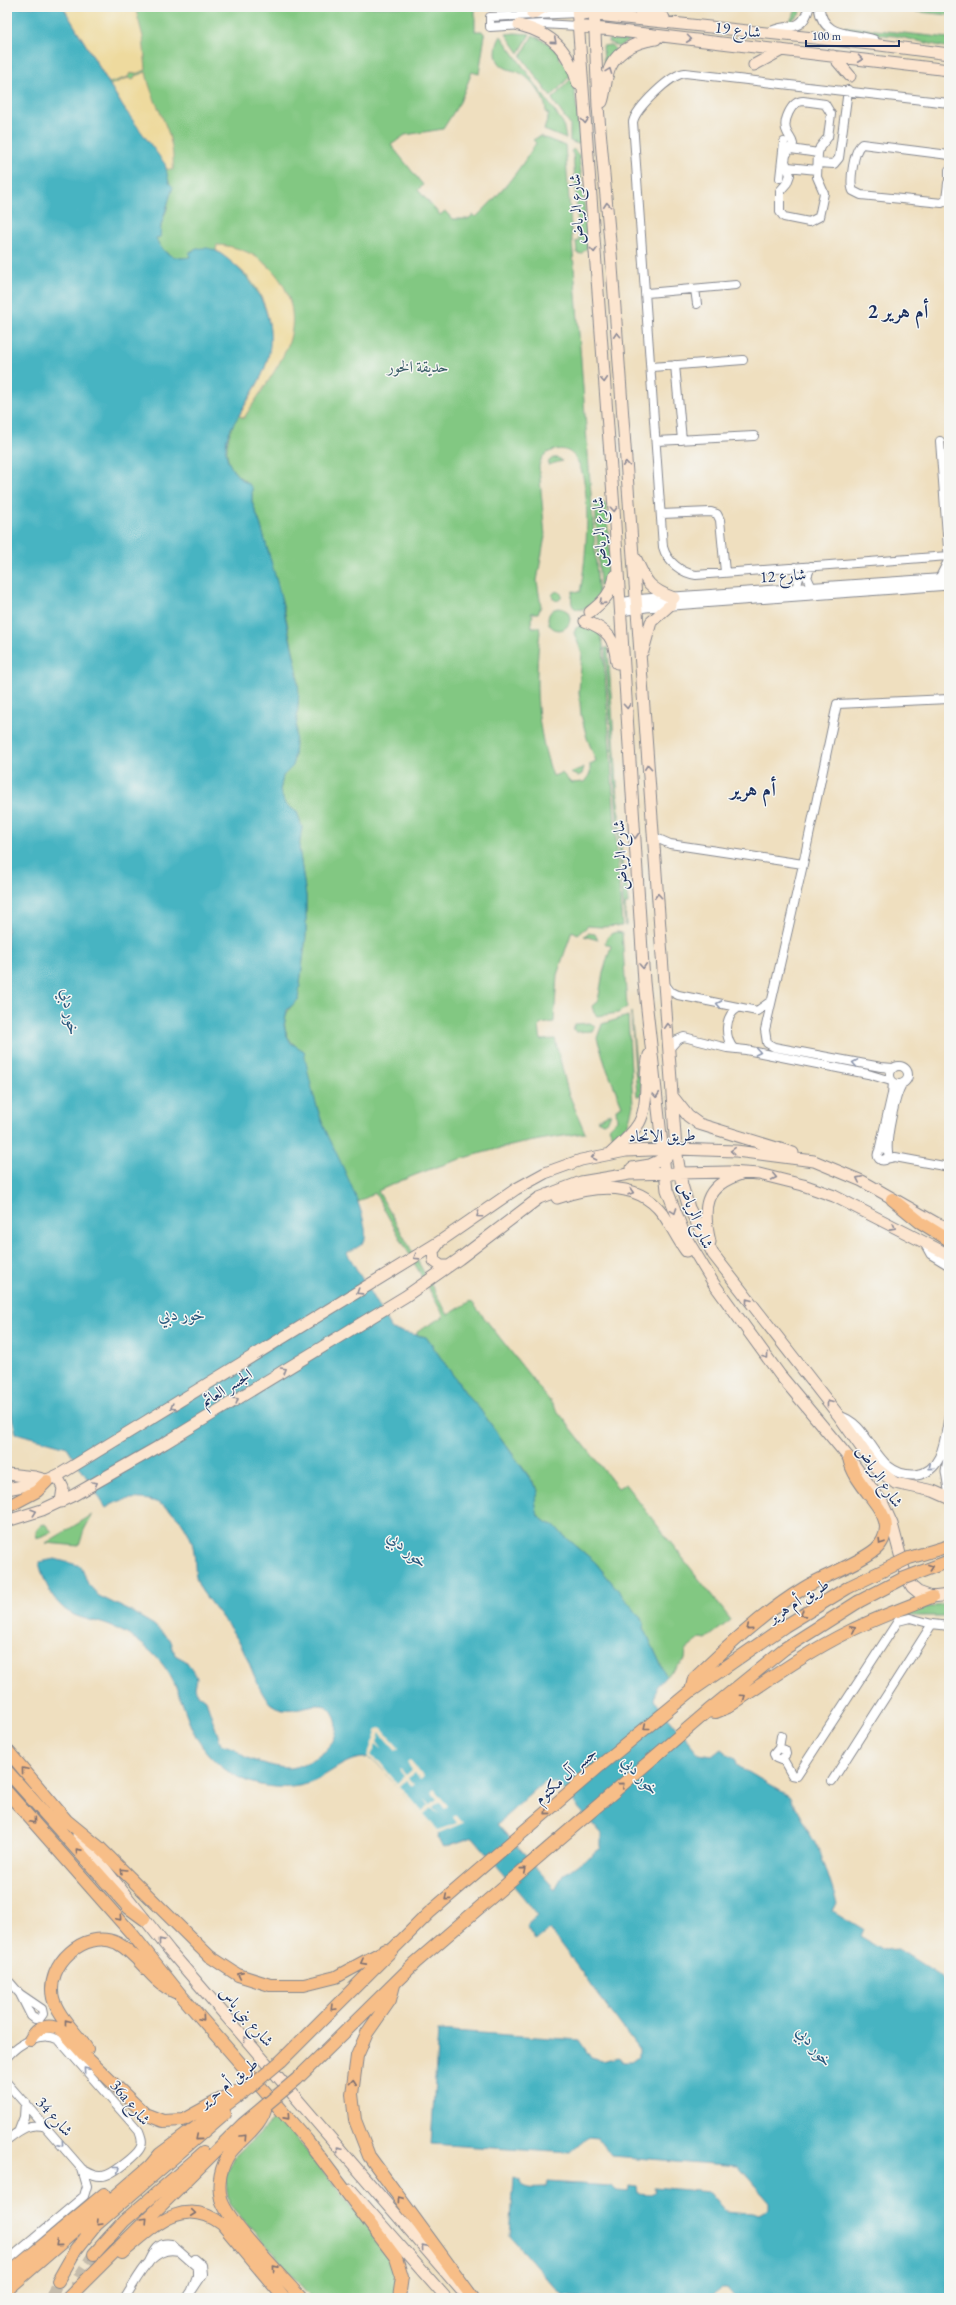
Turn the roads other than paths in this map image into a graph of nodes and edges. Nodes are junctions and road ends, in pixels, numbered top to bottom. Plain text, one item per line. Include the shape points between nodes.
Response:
1 (545, 7) edge
2 (634, 7) edge
3 (808, 7) edge
4 (819, 7) edge
5 (586, 9) edge
6 (532, 14) junction
7 (608, 15) junction
8 (671, 23) junction
9 (519, 25) junction
10 (578, 26) junction
11 (600, 28) junction
12 (768, 33) junction
13 (669, 37) junction
14 (880, 45) junction
15 (782, 50) junction
16 (949, 54) edge
17 (833, 56) junction
18 (754, 65) dead end
19 (949, 70) edge
20 (850, 76) dead end
21 (848, 90) junction
22 (584, 103) junction
23 (949, 103) edge
24 (598, 107) junction
25 (784, 142) dead end
26 (791, 149) junction
27 (818, 153) junction
28 (949, 155) edge
29 (784, 158) junction
30 (818, 166) junction
31 (788, 167) junction
32 (949, 170) edge
33 (780, 178) dead end
34 (948, 183) edge
35 (947, 204) edge
36 (736, 285) dead end
37 (695, 289) junction
38 (646, 293) junction
39 (697, 304) dead end
40 (743, 360) dead end
41 (675, 365) junction
42 (652, 367) junction
43 (754, 436) dead end
44 (682, 440) junction
45 (657, 441) junction
46 (940, 441) dead end
47 (661, 514) junction
48 (632, 549) junction
49 (948, 560) edge
50 (617, 562) junction
51 (811, 566) junction
52 (795, 567) junction
53 (724, 572) junction
54 (949, 578) edge
55 (939, 579) junction
56 (949, 585) edge
57 (812, 588) junction
58 (796, 589) junction
59 (672, 601) junction
60 (636, 606) junction
61 (620, 607) junction
62 (640, 665) junction
63 (625, 677) junction
64 (949, 700) edge
65 (654, 837) junction
66 (670, 844) junction
67 (655, 855) junction
68 (804, 864) junction
69 (664, 983) junction
70 (772, 1000) junction
71 (738, 1008) junction
72 (757, 1011) junction
73 (765, 1027) junction
74 (652, 1047) junction
75 (670, 1049) junction
76 (734, 1049) junction
77 (893, 1068) junction
78 (892, 1082) junction
79 (902, 1084) junction
80 (673, 1097) junction
81 (675, 1134) junction
82 (660, 1137) junction
83 (676, 1148) junction
84 (611, 1153) junction
85 (661, 1155) junction
86 (889, 1155) junction
87 (814, 1162) junction
88 (949, 1168) edge
89 (664, 1173) junction
90 (679, 1173) junction
91 (751, 1173) junction
92 (581, 1182) junction
93 (682, 1185) junction
94 (666, 1187) junction
95 (892, 1198) junction
96 (514, 1216) junction
97 (949, 1228) edge
98 (949, 1240) edge
99 (439, 1242) junction
100 (926, 1245) junction
101 (713, 1254) junction
102 (949, 1255) edge
103 (698, 1262) junction
104 (949, 1265) edge
105 (449, 1266) junction
106 (392, 1272) joint
107 (839, 1416) junction
108 (949, 1418) edge
109 (949, 1453) edge
110 (850, 1458) junction
111 (7, 1474) edge
112 (52, 1478) junction
113 (7, 1489) edge
114 (949, 1490) edge
115 (949, 1498) edge
116 (61, 1502) junction
117 (7, 1508) edge
118 (7, 1521) edge
119 (949, 1546) edge
120 (949, 1561) edge
121 (949, 1595) edge
122 (932, 1597) junction
123 (932, 1624) junction
124 (949, 1626) edge
125 (691, 1691) junction
126 (676, 1703) joint
127 (708, 1710) junction
128 (781, 1736) dead end
129 (7, 1750) edge
130 (7, 1771) edge
131 (832, 1781) dead end
132 (7, 1792) edge
133 (67, 1821) junction
134 (477, 1873) joint
135 (144, 1919) junction
136 (398, 1944) junction
137 (7, 1979) edge
138 (394, 1984) junction
139 (20, 1994) dead end
140 (180, 1994) junction
141 (30, 2040) junction
142 (7, 2056) edge
143 (96, 2066) junction
144 (7, 2079) edge
145 (7, 2083) edge
146 (249, 2088) junction
147 (18, 2094) junction
148 (234, 2100) junction
149 (24, 2102) junction
150 (267, 2104) junction
151 (243, 2124) junction
152 (46, 2127) junction
153 (18, 2131) junction
154 (7, 2140) edge
155 (307, 2140) junction
156 (160, 2154) junction
157 (82, 2169) junction
158 (94, 2254) tunnel mouth
159 (7, 2261) edge
160 (7, 2275) edge
161 (90, 2276) junction
162 (58, 2281) tunnel mouth
163 (7, 2290) edge
164 (68, 2298) edge
165 (125, 2298) edge
166 (187, 2298) edge
167 (284, 2298) edge
168 (301, 2298) edge
169 (399, 2298) edge
170 (446, 2298) edge
171 (468, 2298) edge
172 (473, 2298) edge

1 - 6 main road
2 - 8 main road via 663,17
3 - 12 street via 805,18 798,26
4 - 14 street via 822,22 832,30 873,40
5 - 6 street, شارع 19
5 - 7 main road, شارع 19
5 - 10 main road, شارع الرياض
5 - 11 main road, شارع الرياض
6 - 9 street, شارع 19 via 490,17 490,26
7 - 8 main road, شارع 19
7 - 11 main road via 602,19
8 - 12 main road, شارع 19
9 - 10 street, شارع 19
9 -> 22 main road via 547,36 564,52 572,65
10 - 11 main road, شارع 19
10 - 22 main road, شارع الرياض
11 - 13 main road, شارع 19
11 - 24 main road, شارع الرياض
12 - 14 main road, شارع 19
13 -> 15 main road, شارع 19
24 -> 13 main road via 604,99 609,70 621,52 644,41
14 - 16 main road, شارع 19
15 - 17 main road, شارع 19
15 - 18 main road
17 -> 19 main road, شارع 19
17 - 20 main road
21 - 23 street
21 - 30 street via 840,158 834,164
21 - 38 street via 685,73 673,77 639,110 634,122
22 -> 50 main road, شارع الرياض
48 -> 24 main road, شارع الرياض
25 - 29 street
26 - 27 street
26 - 27 street via 793,141 786,130 792,105 799,101 821,103 828,106 829,134
26 - 29 street
27 - 30 street
28 - 35 street via 862,144 857,151 851,182 853,191 861,195
29 - 31 street
29 - 33 street
30 - 31 street
30 - 31 street via 817,180 823,196 818,217 809,222 788,219 780,212 779,193 790,178
32 - 34 street
34 - 35 street
36 - 37 street
37 - 38 street
37 - 39 street
38 - 42 street
40 - 41 street
41 - 42 street
41 - 44 street
42 - 45 street
43 - 44 street
44 - 45 street
45 - 47 street
46 - 49 street
47 - 53 street via 664,551 678,568 696,574
47 - 53 street via 717,514 720,520
48 - 59 main road via 650,586
48 - 60 main road, شارع الرياض
49 - 51 street
49 - 55 street
50 - 61 main road, شارع الرياض
50 -> 63 main road via 614,584 587,616 609,635 618,666
51 - 52 street
51 - 57 street via 807,577
52 - 53 street
52 - 58 street via 799,578
54 - 55 street, شارع 12
55 - 57 street, شارع 12
56 - 59 street, شارع 12
57 - 58 street, شارع 12
58 - 59 street, شارع 12
59 - 60 street, شارع 12
59 - 62 main road via 648,628
60 - 61 main road via 627,600
60 - 61 main road via 630,614
60 - 62 main road, شارع الرياض
61 - 63 main road, شارع الرياض
65 -> 62 main road, شارع الرياض
63 -> 74 main road, شارع الرياض via 644,982
64 - 68 street via 836,704
65 - 66 street
65 - 67 main road, شارع الرياض
66 - 67 street
66 - 68 street
69 -> 67 main road, شارع الرياض
68 - 70 street
71 -> 69 street via 678,995 670,991
75 -> 69 main road, شارع الرياض
70 - 72 street
70 - 73 street
71 - 72 street
71 - 76 street via 732,1014 726,1034
72 - 73 street
77 -> 73 street via 774,1047 765,1039
74 -> 82 main road, شارع الرياض
74 - 84 main road via 646,1069 645,1102 639,1123
75 - 76 street via 677,1040 684,1037
75 - 80 main road, شارع الرياض
76 -> 78 street via 837,1067
77 - 78 street via 889,1075
77 - 79 street via 902,1066 907,1070 908,1076
78 - 79 street
78 - 86 street via 892,1094 879,1150 883,1149
79 - 86 street via 896,1105
80 - 81 main road, شارع الرياض
80 - 87 main road via 688,1116 699,1124
81 - 82 main road via 669,1140
81 - 83 main road, شارع الرياض
82 - 85 main road, شارع الرياض
83 - 85 main road, طريق الاتحاد
87 -> 83 main road, طريق الاتحاد via 736,1151
83 - 90 main road, شارع الرياض
84 - 85 main road, طريق الاتحاد
84 -> 99 main road, طريق الاتحاد via 560,1167 535,1178
85 - 89 main road, شارع الرياض
85 - 92 main road via 644,1166 596,1174
86 - 88 street
95 -> 87 main road, طريق الاتحاد via 862,1180
89 - 90 main road
89 - 92 main road via 623,1175
89 - 94 main road, شارع الرياض
90 - 91 main road
90 - 93 main road, شارع الرياض
91 -> 100 main road via 782,1179 834,1196
91 - 101 main road via 733,1177 710,1193 705,1221
92 - 96 main road via 539,1198
93 - 94 main road via 674,1182
93 - 101 main road, شارع الرياض via 689,1208
94 -> 103 main road, شارع الرياض
95 - 97 main road, طريق الاتحاد
95 - 98 main road via 920,1222
96 -> 103 main road via 572,1193 598,1188 628,1190 646,1198 657,1207 683,1247
96 - 105 main road
99 - 105 main road via 433,1251 434,1261 441,1266
99 -> 106 main road, طريق الاتحاد
100 - 102 main road
100 - 104 street via 931,1254
107 -> 101 main road, شارع الرياض
103 -> 110 main road, شارع الرياض via 780,1375
116 -> 105 main road, الجسر العائم via 165,1443 406,1296
106 -> 112 main road, الجسر العائم
108 -> 107 street via 938,1460 927,1471 910,1475 886,1466 852,1423
107 - 115 main road, شارع الرياض via 881,1473 895,1483 933,1491
109 - 114 street via 946,1471
110 - 122 main road, شارع الرياض via 888,1513 906,1577 918,1592
110 -> 125 main road via 855,1477 884,1520 883,1540 872,1551 803,1589 760,1619 694,1679
111 - 112 main road
112 - 113 main road
112 - 116 main road via 62,1488
112 - 117 main road via 37,1491
118 -> 116 main road
119 -> 125 main road, طريق أم هرير, bridge via 902,1561 849,1587 785,1626
127 -> 120 main road, طريق أم هرير, bridge via 784,1649 858,1602 902,1579
121 - 122 main road
127 -> 122 main road via 716,1712 728,1707 795,1662 850,1631
123 - 124 street
123 - 128 street via 910,1618 898,1621 797,1776 792,1775 783,1759 779,1760 774,1756 774,1752 779,1748
123 - 131 street
125 - 126 main road, طريق أم هرير
126 -> 134 main road, جسر آل مكتوم
138 -> 127 main road, طريق أم هرير via 415,1963
133 -> 129 main road, شارع بني ياس
135 -> 130 main road via 129,1908
132 -> 140 main road via 134,1935
133 - 135 main road, شارع بني ياس
136 -> 133 main road via 341,1974 315,1984 281,1986 248,1979 209,1956 100,1848
134 -> 136 main road, طريق أم حرير via 429,1913
171 -> 135 main road, شارع بني ياس
136 -> 146 main road, طريق أم حرير, bridge via 281,2061
137 - 139 street
138 - 150 main road, bridge via 297,2079
172 -> 138 main road via 369,2156 355,2120 352,2094 358,2056 367,2033 390,2000
143 -> 140 main road via 53,1998 52,1985 56,1972 74,1950 91,1941 104,1940 116,1943 161,1984
140 -> 155 main road
141 - 142 street
141 - 143 main road via 38,2030 51,2026 57,2028
157 -> 141 street, 36a شارع via 98,2176 112,2173 139,2150 141,2136 58,2040 47,2036
143 - 146 main road via 138,2108 163,2121 173,2122 192,2117 226,2095
144 - 147 street
145 - 147 street, شارع 34
146 - 148 main road, طريق أم حرير
147 - 149 street, شارع 34
148 - 156 main road, طريق أم حرير
148 -> 162 main road via 213,2125 96,2225 75,2252
149 - 152 street, شارع 34
149 - 153 street via 24,2117
150 - 151 main road
168 -> 150 main road via 224,2207 220,2194 220,2179 226,2160 262,2118
151 - 158 main road via 221,2138 124,2221
161 -> 151 main road
152 - 153 street via 32,2125
152 -> 157 street, شارع 34
153 - 154 street
155 - 169 main road via 396,2258 402,2276
155 - 170 main road
156 - 160 main road via 146,2161
156 -> 163 main road, طريق أم حرير via 150,2166
157 - 159 street via 87,2186 84,2196
161 - 164 main road
161 -> 167 main road via 162,2221 178,2214 196,2212 222,2224
165 - 166 street via 155,2250 162,2244 171,2244 198,2261 203,2268 203,2277

